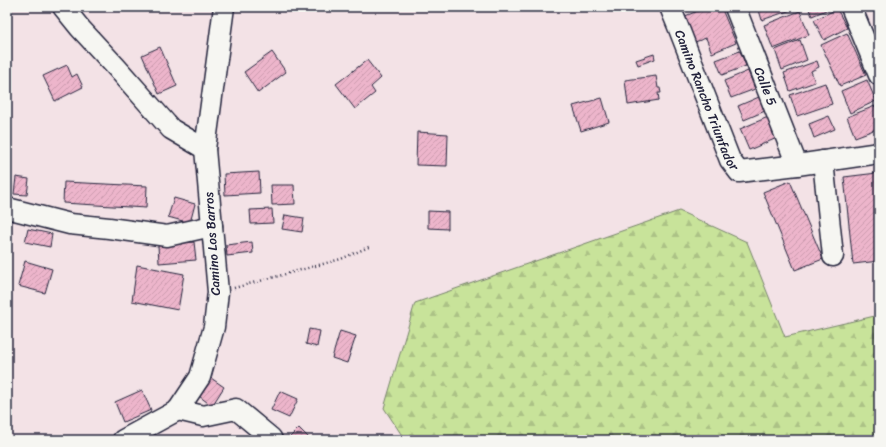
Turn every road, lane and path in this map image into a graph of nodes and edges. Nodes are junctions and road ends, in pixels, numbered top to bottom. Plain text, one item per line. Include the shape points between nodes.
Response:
1 (63, 7) edge
2 (224, 7) edge
3 (670, 7) edge
4 (735, 7) edge
5 (851, 7) edge
6 (878, 71) edge
7 (205, 149) junction
8 (879, 153) edge
9 (823, 161) junction
10 (797, 165) junction
11 (7, 208) edge
12 (212, 226) junction
13 (371, 246) dead end
14 (833, 256) dead end
15 (218, 292) junction
16 (178, 410) junction
17 (123, 440) edge
18 (272, 440) edge

1 - 7 street via 171,129
2 - 7 street, Camino Los Barros
3 - 10 street, Camino Rancho Triunfador via 730,160 739,172
4 - 10 street, Calle 5
5 - 6 street
7 - 12 street, Camino Los Barros
8 - 9 street, Camino Rancho Triunfador
9 - 10 street, Camino Rancho Triunfador
9 - 14 street
11 - 12 street via 70,224 167,236
12 - 15 street, Camino Los Barros
13 - 15 path via 341,259
15 - 16 street, Camino Los Barros via 214,327 200,377
16 - 17 street, Camino Los Barros
16 - 18 street via 203,416 236,409

